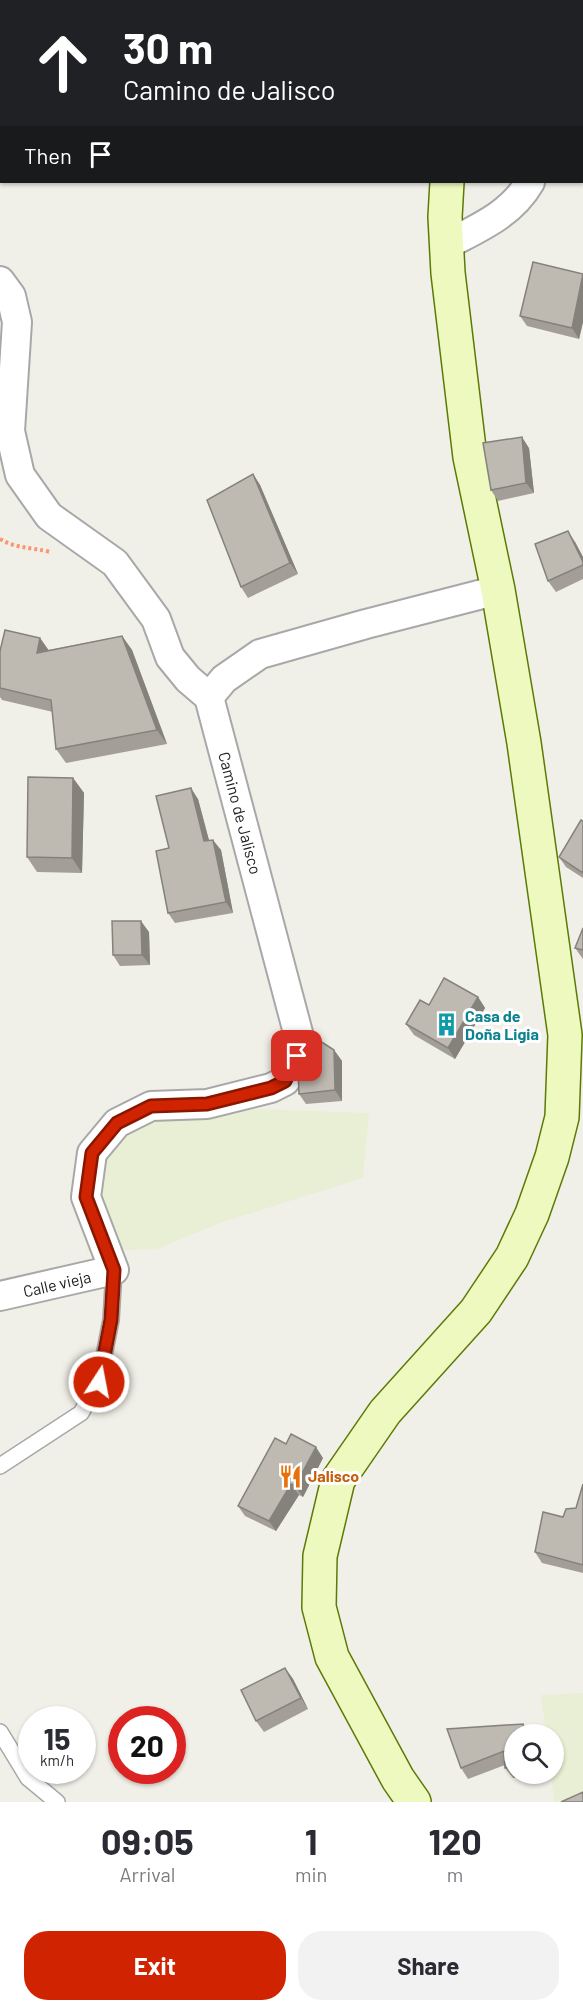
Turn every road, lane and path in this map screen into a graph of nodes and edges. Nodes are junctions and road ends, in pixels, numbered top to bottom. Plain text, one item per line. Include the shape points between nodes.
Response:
1 (529, 183) edge
2 (442, 187) edge
3 (446, 245) junction
4 (0, 281) edge
5 (498, 590) junction
6 (209, 697) junction
7 (574, 1027) edge
8 (114, 1270) junction
9 (0, 1296) edge
10 (0, 1466) edge
11 (0, 1732) edge
12 (57, 1802) edge
13 (414, 1802) edge

1 - 3 street via 520,199 497,218
2 - 3 main road
3 - 5 main road via 470,457
4 - 6 street via 11,296 17,322 10,431 20,475 49,516 115,563 156,619 170,657
5 - 6 street via 260,654 224,679
5 - 7 main road
6 - 8 street, Camino de Jalisco via 301,1044 285,1081 207,1104 151,1106 117,1123 92,1153 86,1197
7 - 13 main road via 562,1117 548,1169 517,1246 476,1311 385,1412 339,1480 320,1556 319,1607 332,1658
8 - 9 street, Calle vieja
8 - 10 lane via 111,1320 99,1382 81,1413
11 - 12 lane via 28,1778

